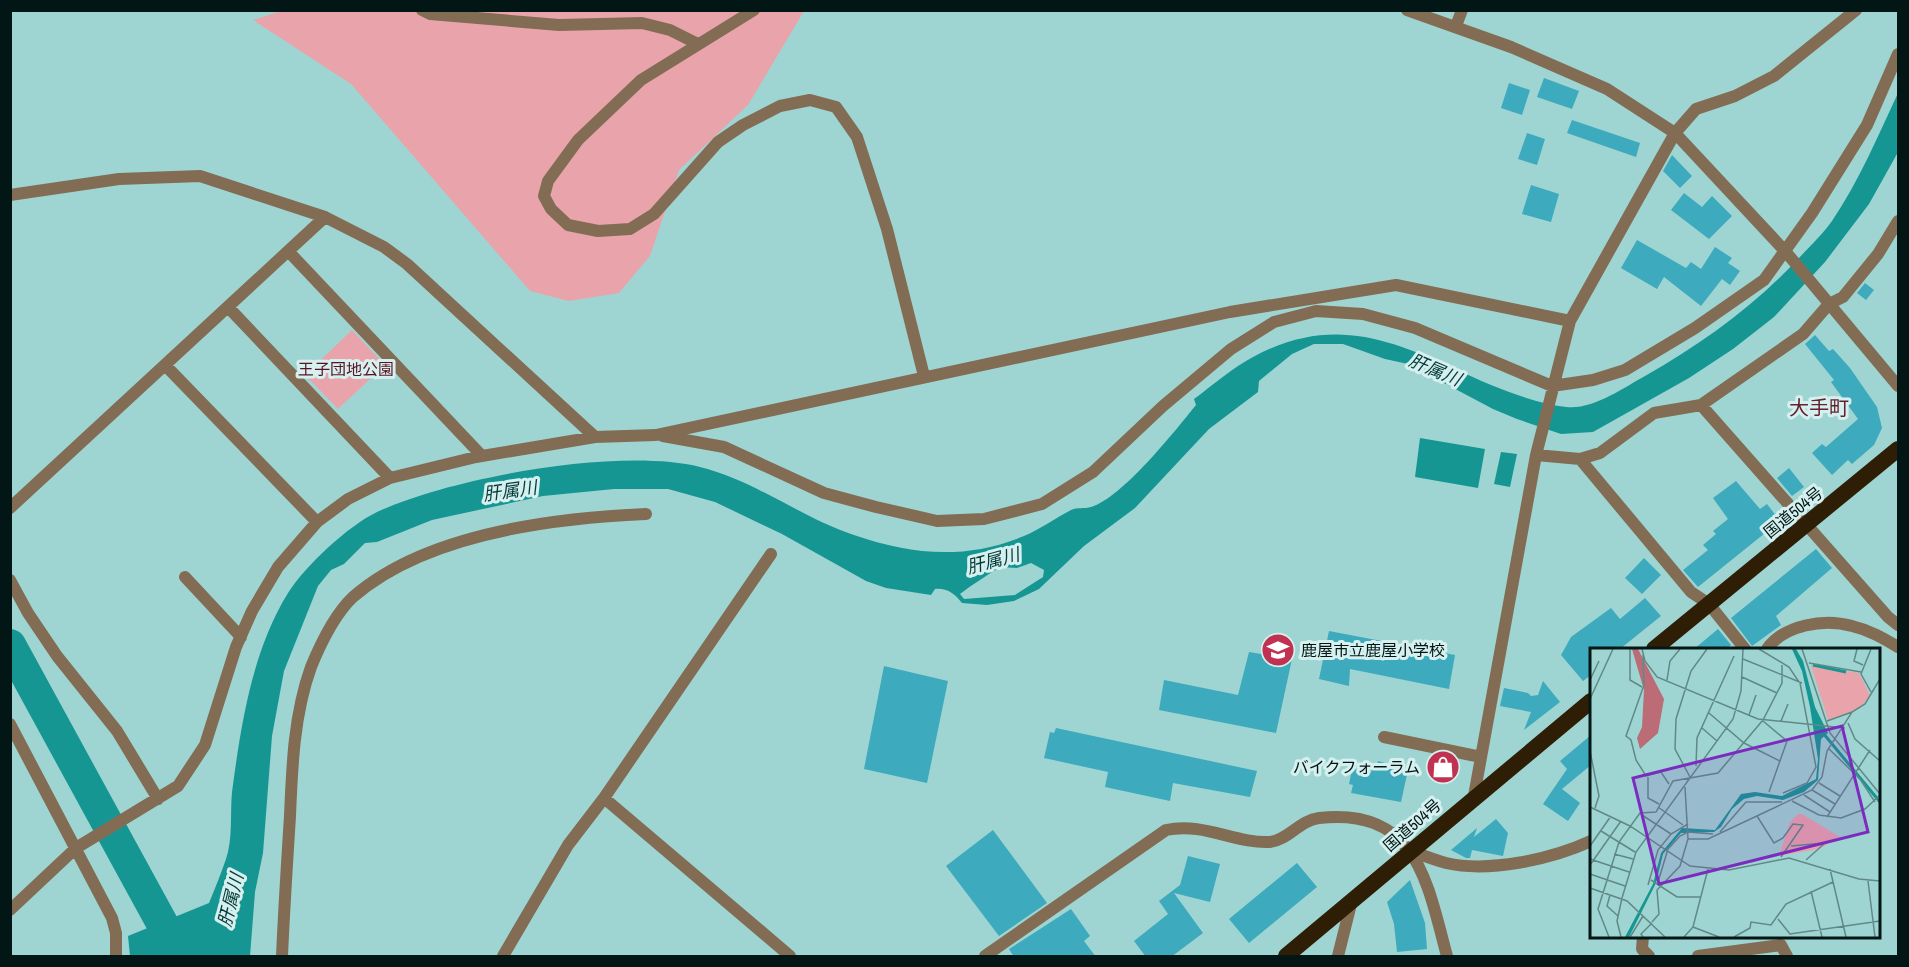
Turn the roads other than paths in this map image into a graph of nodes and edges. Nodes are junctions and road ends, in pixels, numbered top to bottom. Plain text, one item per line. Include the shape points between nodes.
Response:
1 (422, 10) edge
2 (754, 10) edge
3 (1407, 10) edge
4 (1462, 10) edge
5 (1856, 10) edge
6 (1456, 26) junction
7 (698, 44) junction
8 (1899, 54) edge
9 (1675, 133) junction
10 (10, 195) edge
11 (326, 217) junction
12 (1899, 221) edge
13 (288, 251) junction
14 (1785, 251) junction
15 (1829, 304) junction
16 (228, 307) junction
17 (1570, 321) junction
18 (165, 365) junction
19 (924, 376) junction
20 (1552, 386) junction
21 (1899, 386) edge
22 (1701, 405) junction
23 (656, 435) junction
24 (595, 437) junction
25 (1899, 449) edge
26 (1536, 455) junction
27 (482, 456) junction
28 (1580, 459) junction
29 (390, 478) junction
30 (10, 508) edge
31 (646, 514) dead end
32 (317, 522) junction
33 (1806, 525) junction
34 (771, 554) dead end
35 (185, 577) dead end
36 (10, 580) edge
37 (1709, 604) junction
38 (1899, 625) edge
39 (241, 637) junction
40 (1899, 647) edge
41 (1655, 648) edge
42 (1744, 648) edge
43 (1768, 648) edge
44 (1590, 701) edge
45 (10, 724) edge
46 (1384, 737) dead end
47 (1481, 757) junction
48 (1474, 796) junction
49 (604, 798) junction
50 (153, 802) junction
51 (1590, 842) edge
52 (76, 848) junction
53 (1411, 851) junction
54 (1352, 900) junction
55 (10, 910) edge
56 (1643, 937) edge
57 (1783, 946) edge
58 (116, 957) edge
59 (282, 957) edge
60 (503, 957) edge
61 (790, 957) edge
62 (985, 957) edge
63 (1286, 957) edge
64 (1338, 957) edge
65 (1447, 957) edge
66 (1649, 957) edge
67 (1698, 957) edge

1 - 7 street via 430,14 559,24 642,23 670,30
2 - 7 street
3 - 6 street
4 - 6 street
5 - 9 street via 1774,76 1735,96 1696,109
6 - 9 street via 1607,89
7 - 19 street via 641,80 578,140 548,181 544,196 551,210 568,225 598,231 630,229 654,213 718,142 742,125 780,106 810,100 836,107 857,137 887,229
8 - 14 street via 1867,125
9 - 14 street
9 - 17 street
10 - 11 street via 119,179 200,176
11 - 13 street
11 - 24 street via 384,247 407,264
12 - 15 street via 1844,297
13 - 16 street
13 - 27 street
14 - 15 street
14 - 20 street via 1764,280 1695,328 1625,369 1593,380
15 - 21 street
15 - 22 street via 1803,334
16 - 18 street
16 - 29 street
17 - 19 street via 1396,285 1230,312
17 - 20 street
18 - 30 street
18 - 32 street
19 - 23 street
20 - 23 street via 1415,328 1363,314 1316,310 1274,322 1232,349 1093,471 1042,504 984,519 937,521 876,507 824,493 724,447
20 - 26 street
22 - 28 street via 1654,413 1600,453
22 - 33 street
23 - 24 street
24 - 27 street
25 - 33 highway, 国道504号
26 - 28 street
26 - 47 street
27 - 29 street
28 - 37 street via 1691,592
29 - 32 street via 348,499
31 - 59 street via 586,516 472,538 423,554 352,598 330,629 311,668 298,721
32 - 39 street via 278,567
33 - 37 highway, 国道504号
33 - 38 street
34 - 49 street
35 - 39 street
36 - 50 street via 57,656 117,731
37 - 41 highway, 国道504号
37 - 42 street
39 - 50 street via 205,745 178,786
40 - 43 street via 1850,625 1825,624 1786,630
44 - 48 highway, 国道504号
45 - 52 street
46 - 47 street
47 - 48 street
48 - 53 highway, 国道504号
49 - 60 street via 568,845
49 - 61 street
50 - 52 street
51 - 53 street via 1538,859 1482,866 1447,863
52 - 55 street
52 - 58 street via 112,918
53 - 54 highway, 国道504号
53 - 62 street via 1388,829 1349,819 1317,818 1269,842 1182,826 1166,830
53 - 65 street via 1428,885
54 - 63 highway, 国道504号
54 - 64 street
56 - 66 street via 1642,949
57 - 67 street

